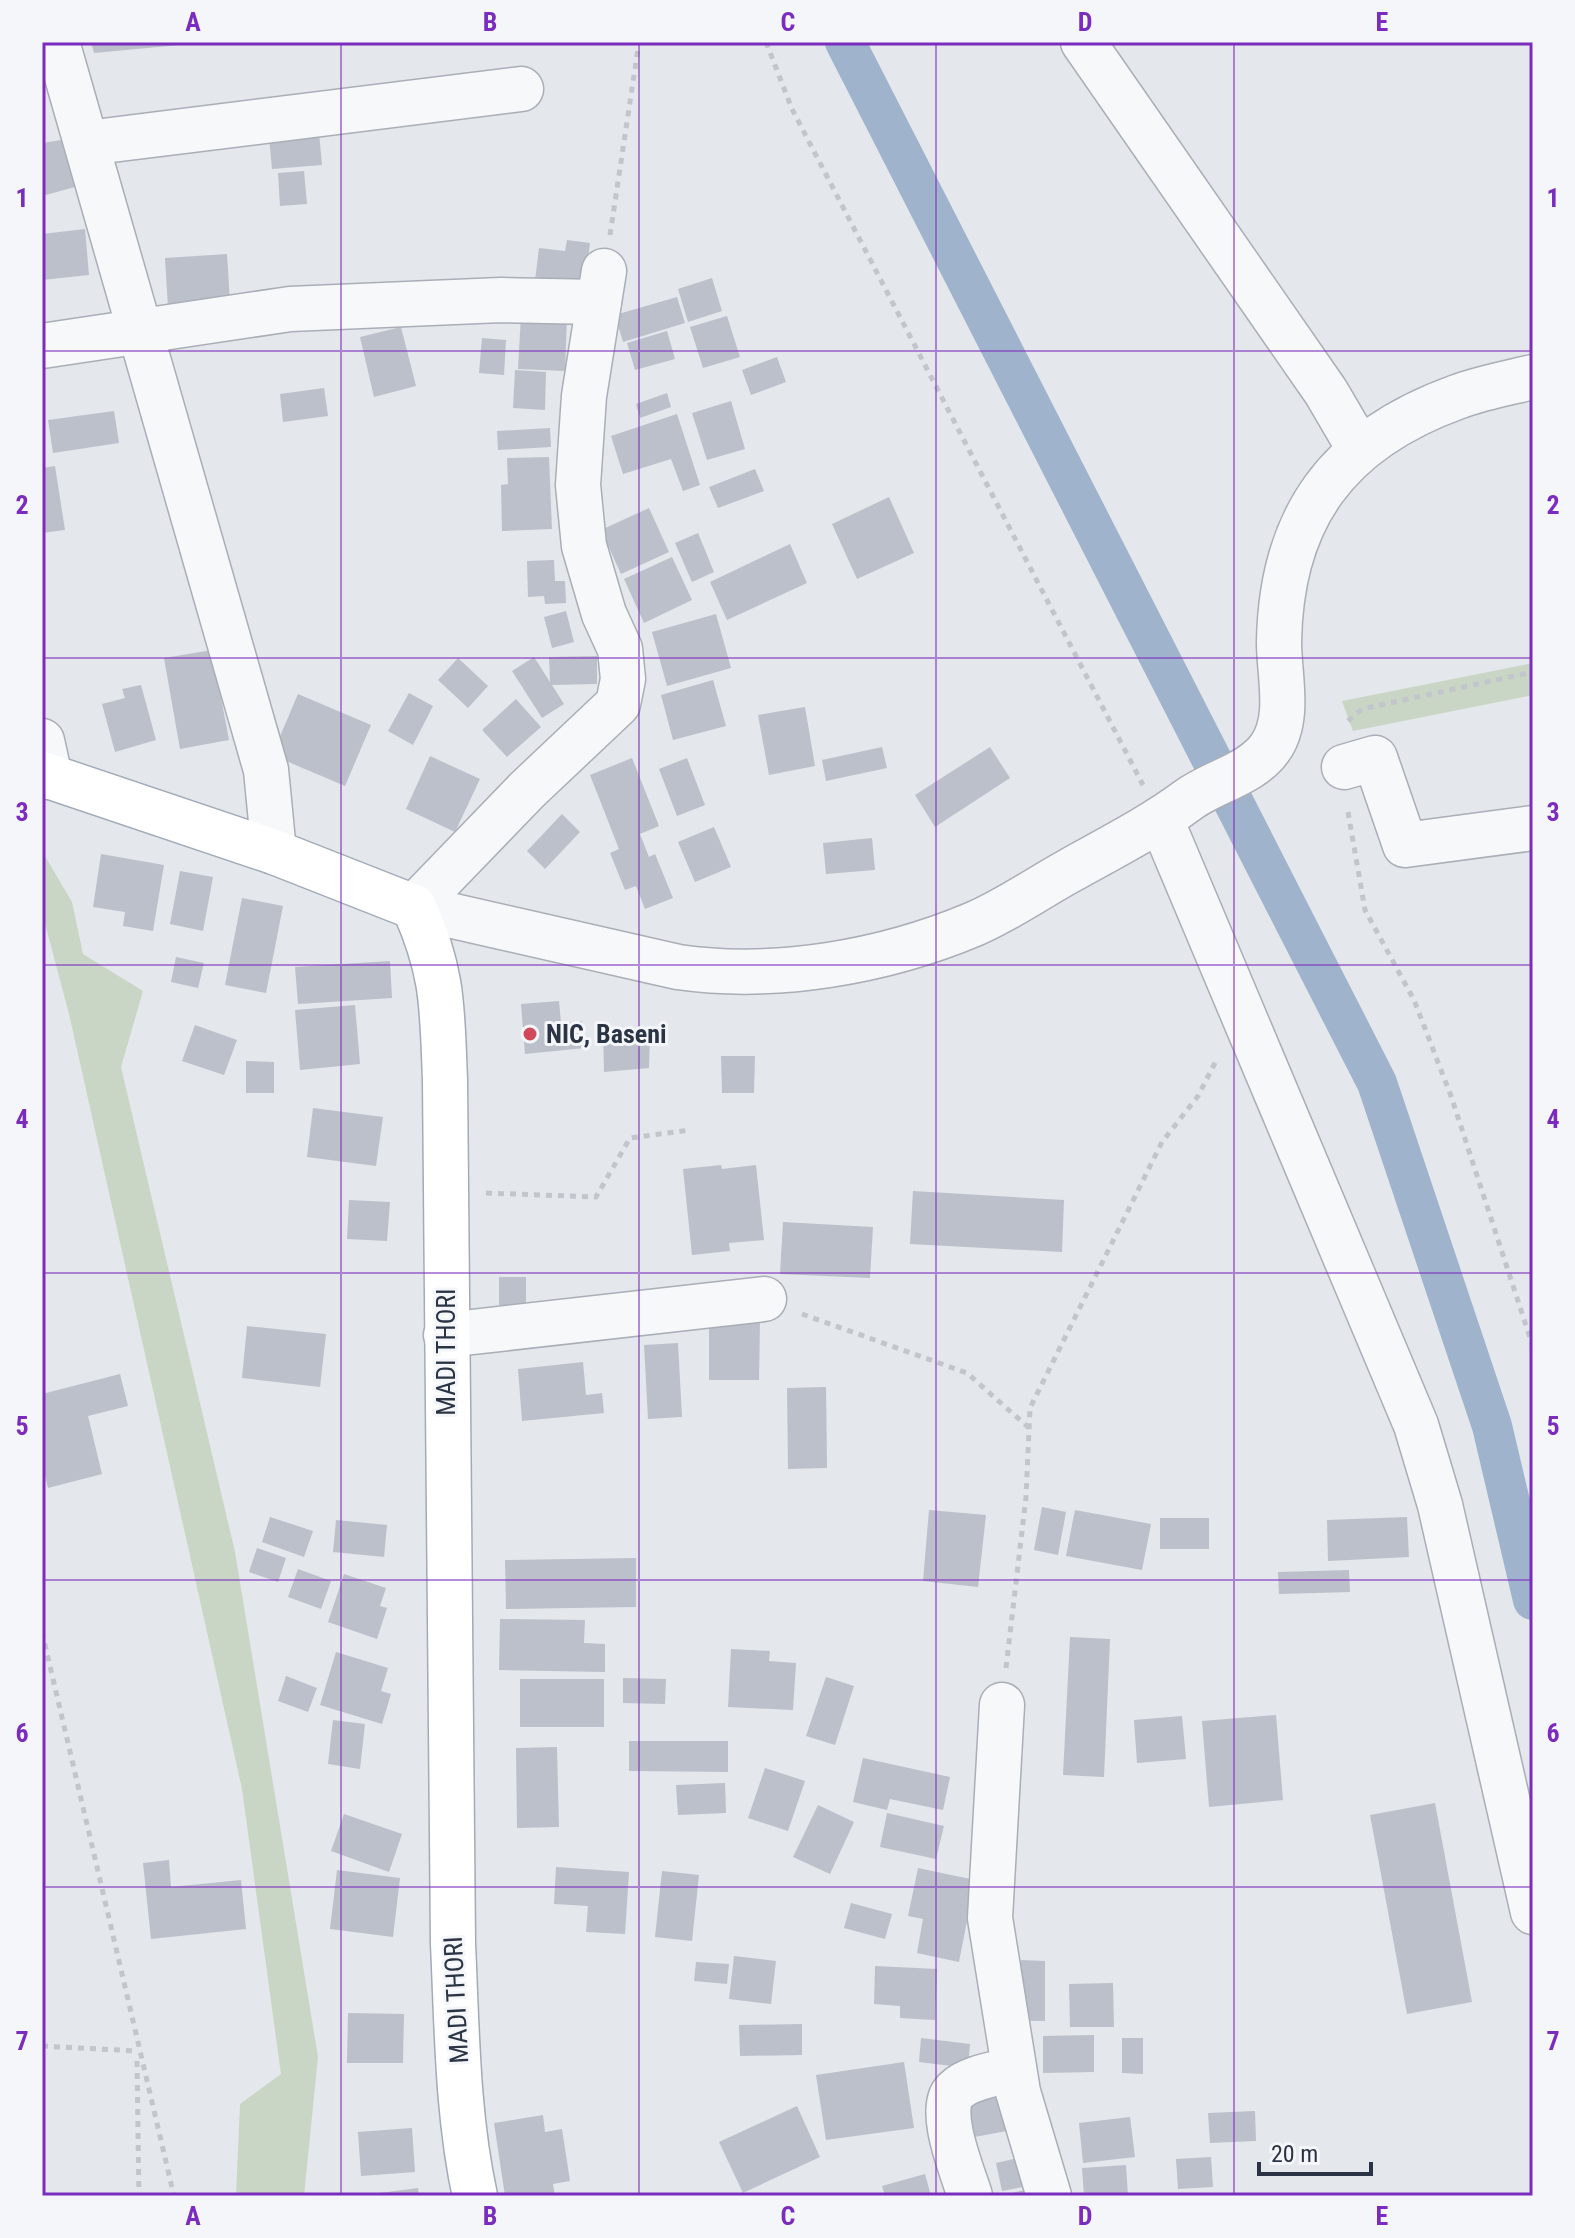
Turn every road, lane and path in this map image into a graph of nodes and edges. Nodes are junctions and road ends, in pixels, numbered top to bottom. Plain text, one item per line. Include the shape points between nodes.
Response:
1 (57, 42) edge
2 (639, 42) edge
3 (766, 42) edge
4 (1083, 42) edge
5 (521, 89) dead end
6 (87, 143) junction
7 (602, 287) junction
8 (141, 332) junction
9 (42, 346) edge
10 (1533, 377) edge
11 (1360, 450) junction
12 (1533, 672) edge
13 (1336, 752) junction
14 (45, 764) edge
15 (1176, 810) junction
16 (1533, 828) edge
17 (274, 852) junction
18 (414, 907) junction
19 (1241, 1009) junction
20 (690, 1130) dead end
21 (445, 1192) junction
22 (764, 1299) joint
23 (446, 1335) junction
24 (1533, 1347) edge
25 (1029, 1428) junction
26 (42, 1632) edge
27 (1002, 1705) joint
28 (1533, 1912) edge
29 (42, 2046) edge
30 (137, 2049) junction
31 (1014, 2069) junction
32 (139, 2196) edge
33 (174, 2196) edge
34 (475, 2196) edge
35 (970, 2196) edge
36 (1049, 2196) edge

1 - 6 street
2 - 7 path
3 - 15 path via 792,109
4 - 11 street via 1326,392
5 - 6 street
6 - 8 street
7 - 8 street via 501,300 290,309
7 - 18 street via 584,396 578,485 584,546 620,649 623,679 618,704
8 - 9 street
8 - 17 street via 266,770
10 - 11 street via 1456,397
11 - 15 street via 1314,499 1290,552 1280,599 1282,711 1269,750
12 - 13 path via 1362,709
13 - 16 street via 1375,758 1405,845
13 - 24 path via 1365,910 1414,1000 1451,1096
14 - 17 main road
15 - 18 street via 977,923 917,946 766,972 678,967
15 - 19 street
17 - 18 main road
18 - 21 main road, MADI THORI via 441,984
19 - 25 path via 1198,1096 1162,1142 1030,1408
19 - 28 street via 1416,1425 1440,1505
20 - 21 path via 630,1138 596,1197
21 - 23 main road, MADI THORI
22 - 23 street
22 - 25 path via 967,1373
23 - 34 main road, MADI THORI via 453,1944 458,2059
25 - 27 path
26 - 30 path
27 - 31 street via 990,1918
29 - 30 path
30 - 32 path
30 - 33 path
31 - 35 street via 962,2086 947,2104 949,2129
31 - 36 street

